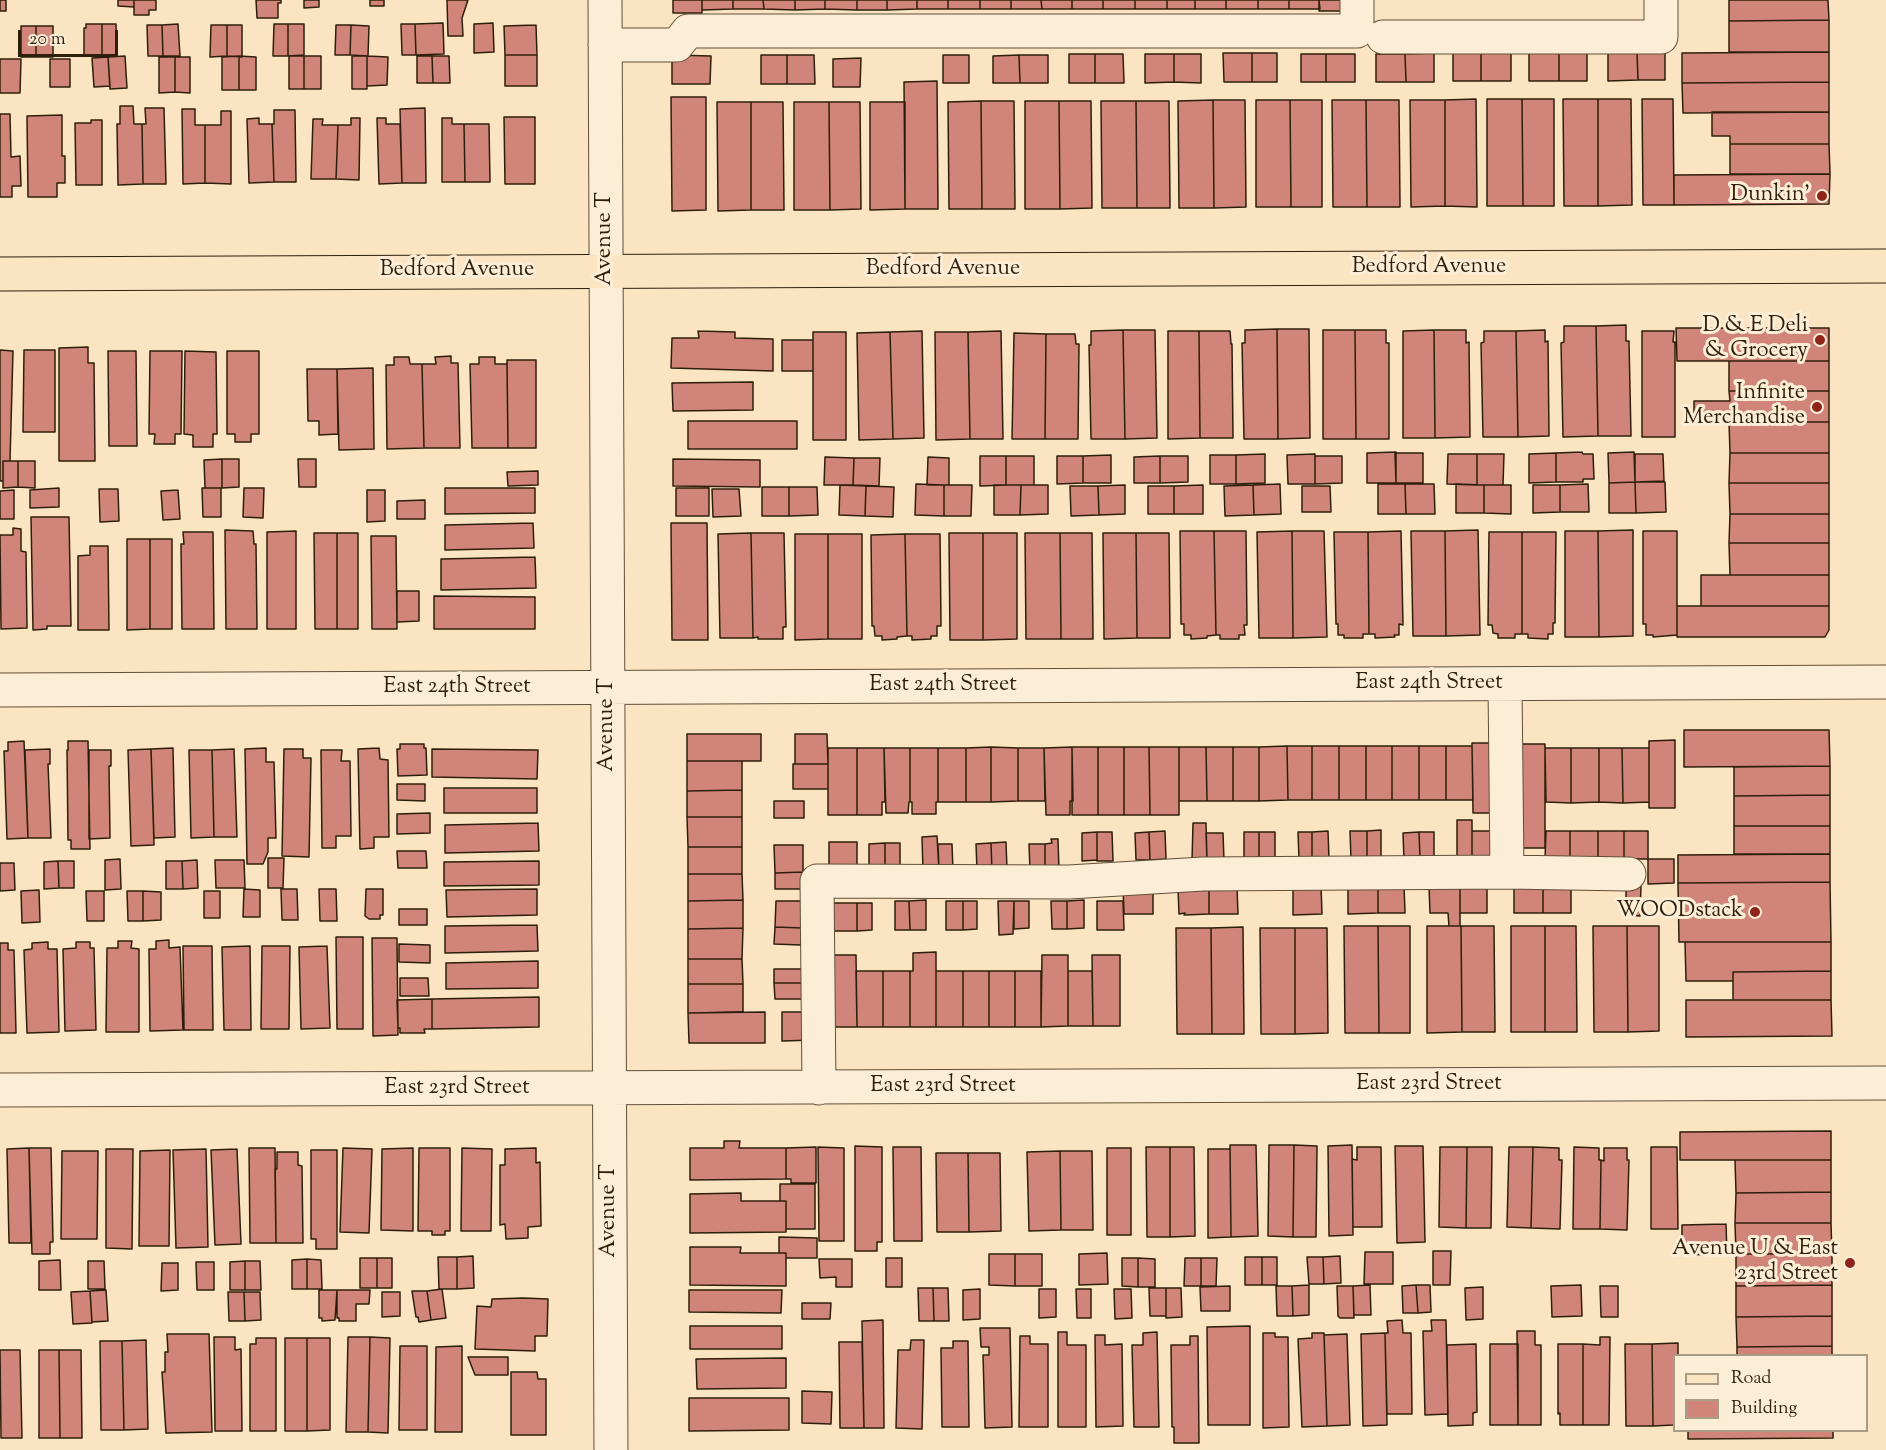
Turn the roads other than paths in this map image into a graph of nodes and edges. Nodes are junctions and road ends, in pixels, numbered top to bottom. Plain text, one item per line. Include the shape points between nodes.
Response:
1 (605, 0) edge
2 (1357, 0) edge
3 (1661, 0) edge
4 (1383, 37) dead end
5 (605, 45) junction
6 (1886, 266) edge
7 (606, 270) junction
8 (0, 274) edge
9 (1886, 682) edge
10 (1505, 684) junction
11 (608, 688) junction
12 (0, 690) edge
13 (1507, 872) junction
14 (1629, 874) dead end
15 (1886, 1083) edge
16 (819, 1088) junction
17 (610, 1089) junction
18 (0, 1090) edge
19 (611, 1450) edge

1 - 5 street, Avenue T
2 - 5 street via 1357,31 688,31 677,45
3 - 4 street via 1661,37
5 - 7 street, Avenue T
6 - 7 main road, Bedford Avenue
7 - 8 main road, Bedford Avenue
7 - 11 street, Avenue T
9 - 10 street, East 24th Street
10 - 11 street, East 24th Street
10 - 13 street
11 - 12 street, East 24th Street
11 - 17 street, Avenue T
13 - 14 street
13 - 16 street via 1203,874 1069,882 817,881
15 - 16 street, East 23rd Street
16 - 17 street, East 23rd Street
17 - 18 street, East 23rd Street
17 - 19 street, Avenue T

